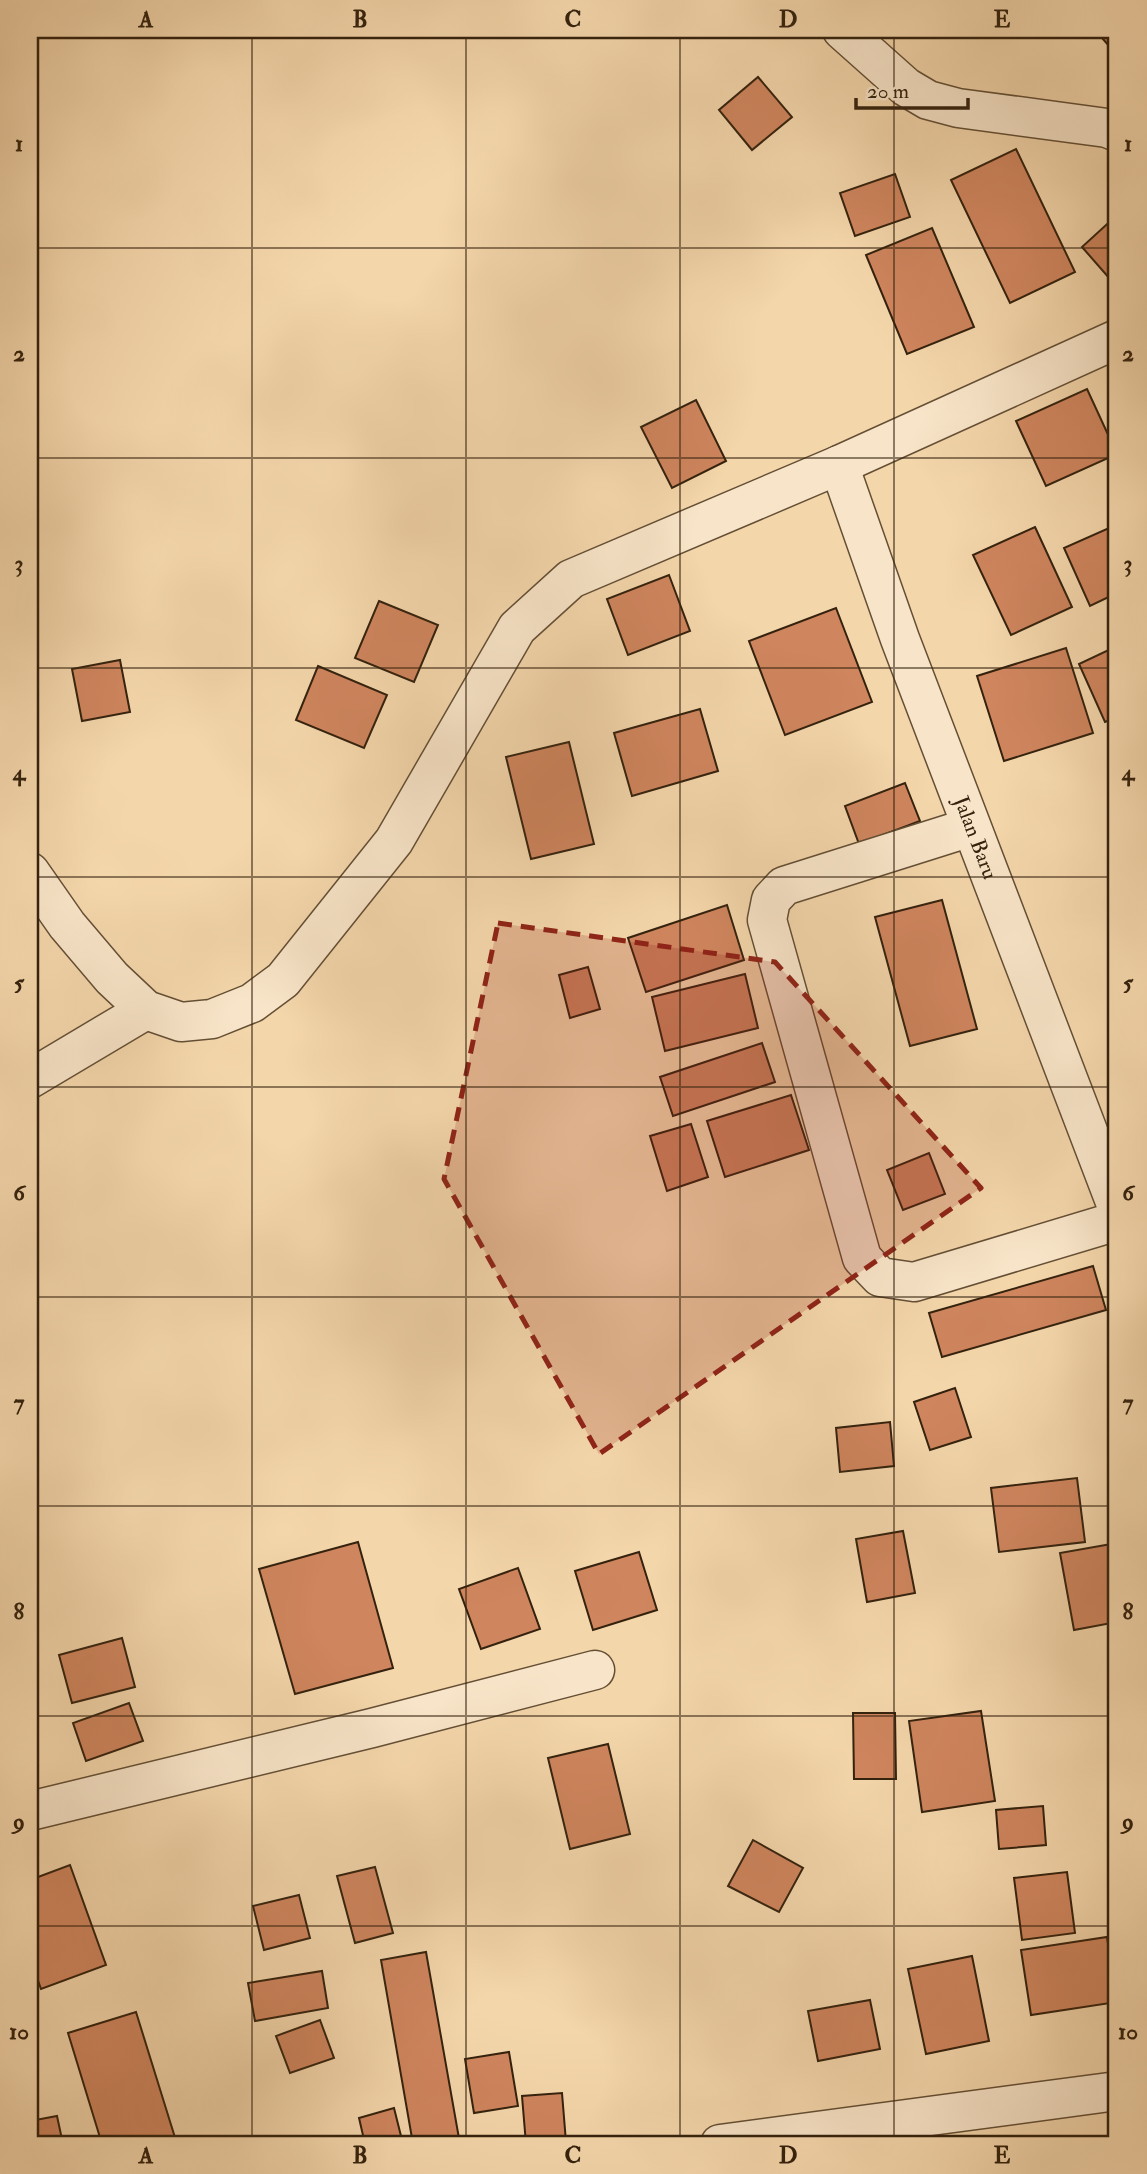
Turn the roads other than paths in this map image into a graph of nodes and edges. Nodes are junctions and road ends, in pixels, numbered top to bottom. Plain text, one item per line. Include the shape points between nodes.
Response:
1 (842, 30) edge
2 (1117, 132) edge
3 (1117, 339) edge
4 (839, 465) junction
5 (971, 827) junction
6 (30, 872) edge
7 (146, 1010) junction
8 (30, 1079) edge
9 (1117, 1208) edge
10 (1117, 1221) edge
11 (595, 1670) dead end
12 (30, 1811) edge
13 (1117, 2091) edge
14 (720, 2144) edge

1 - 2 street via 906,87 928,100
3 - 4 street
4 - 5 street, Jalan Baru
4 - 7 street via 571,579 517,628 394,841 283,981 252,1003 212,1019 181,1022
5 - 9 street, Jalan Baru
5 - 10 street via 784,886 771,900 767,920 862,1258 880,1277 914,1282
6 - 7 street via 85,946
7 - 8 street
11 - 12 street
13 - 14 street

